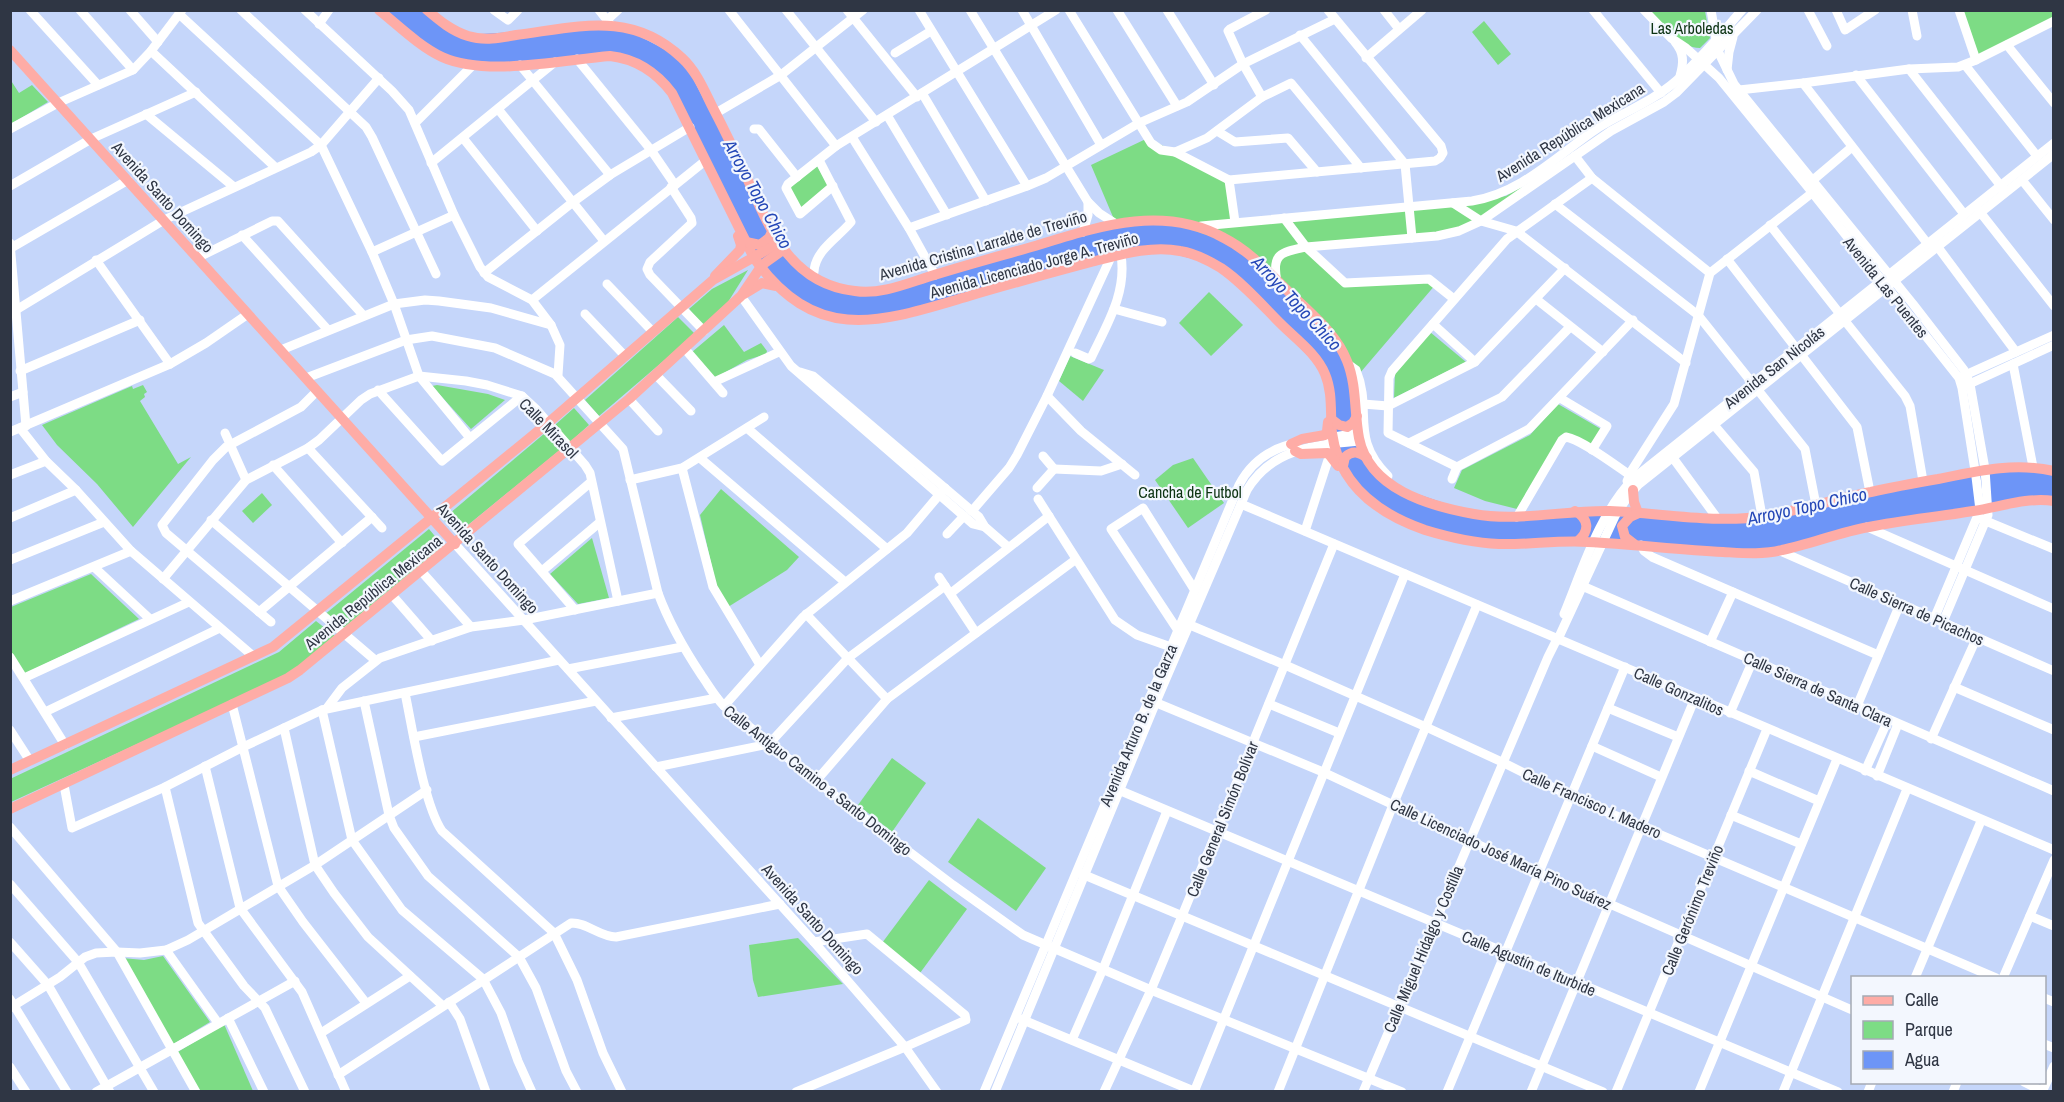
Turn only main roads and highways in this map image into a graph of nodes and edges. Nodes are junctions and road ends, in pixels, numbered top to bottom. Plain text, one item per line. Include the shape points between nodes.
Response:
1 (379, 10) edge
2 (427, 10) edge
3 (10, 50) edge
4 (736, 155) junction
5 (735, 221) junction
6 (749, 243) junction
7 (780, 247) junction
8 (763, 265) junction
9 (713, 280) junction
10 (844, 289) junction
11 (782, 290) junction
12 (741, 296) junction
13 (1323, 369) junction
14 (1357, 416) junction
15 (1331, 419) junction
16 (1332, 445) junction
17 (1367, 458) junction
18 (1343, 466) junction
19 (2054, 471) edge
20 (1629, 489) road end
21 (2054, 501) edge
22 (1380, 510) junction
23 (1577, 512) junction
24 (1636, 514) junction
25 (431, 518) junction
26 (1580, 540) junction
27 (455, 544) junction
28 (1635, 544) junction
29 (10, 770) edge
30 (10, 809) edge

1 - 5 main road, Avenida Licenciado Jorge A. Treviño via 428,50 472,66 610,56 644,67 664,82
2 - 4 main road, Avenida Cristina Larralde de Treviño via 449,28 478,38 609,23 643,32 663,42 695,73
3 - 25 main road, Avenida Santo Domingo
4 - 7 main road, Avenida Cristina Larralde de Treviño
4 - 10 main road via 797,258
5 - 6 main road, Avenida Licenciado Jorge A. Treviño
5 - 9 main road via 740,250
6 - 7 main road
6 - 8 main road, Avenida Licenciado Jorge A. Treviño
7 - 8 main road, Avenida República Mexicana
7 - 10 main road, Avenida Cristina Larralde de Treviño via 814,278
8 - 9 main road, Avenida República Mexicana
8 - 11 main road, Avenida Licenciado Jorge A. Treviño
8 - 12 main road, Avenida República Mexicana
9 - 25 main road, Avenida República Mexicana via 577,399
10 - 14 main road, Avenida Cristina Larralde de Treviño via 880,290 1116,224 1145,220 1201,226 1237,245 1258,262 1331,334 1350,370
11 - 12 main road via 762,283
11 - 13 main road, Avenida Licenciado Jorge A. Treviño via 818,312 847,320 876,320 1116,256 1156,249 1177,250 1201,257 1236,279
12 - 27 main road, Avenida República Mexicana via 629,399
13 - 15 main road
13 - 16 main road via 1327,430 1323,436 1302,439 1298,447 1301,454 1323,452
14 - 15 main road via 1347,427
14 - 17 main road, Avenida Cristina Larralde de Treviño
15 - 16 main road
16 - 18 main road
16 - 22 main road via 1356,494
17 - 18 main road via 1353,452
17 - 23 main road, Avenida Cristina Larralde de Treviño via 1391,486 1410,496 1476,514 1517,517
18 - 22 main road via 1363,496
19 - 24 main road, Avenida Cristina Larralde de Treviño via 2033,467 1923,481 1762,516
20 - 24 main road
21 - 28 main road via 2028,500 1983,511 1867,527 1780,551 1708,551
22 - 26 main road via 1425,530 1482,543
23 - 24 main road, Avenida Cristina Larralde de Treviño
23 - 26 main road via 1587,525
24 - 28 main road via 1622,526 1623,534
25 - 27 main road, Avenida Santo Domingo
25 - 29 main road, Avenida República Mexicana via 273,647
26 - 28 main road
27 - 30 main road, Avenida República Mexicana via 293,675

